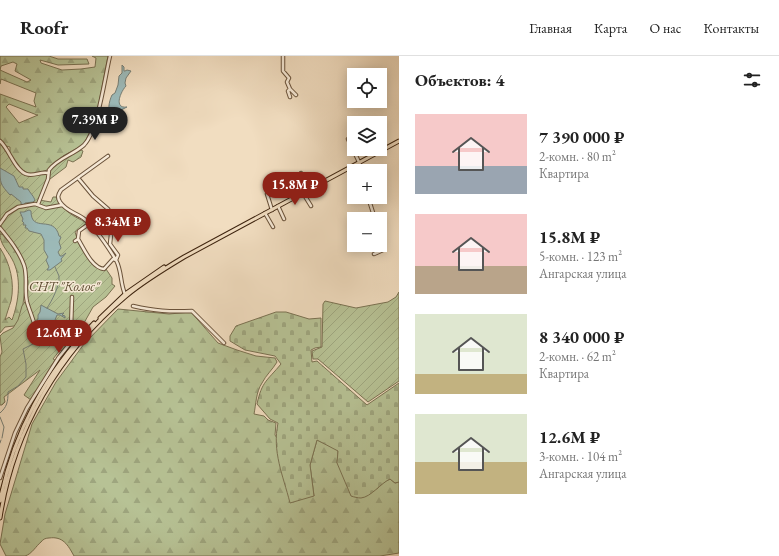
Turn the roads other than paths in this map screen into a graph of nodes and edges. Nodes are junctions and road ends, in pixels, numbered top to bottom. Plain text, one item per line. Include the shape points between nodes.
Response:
1 (110, 56) edge
2 (283, 56) edge
3 (290, 88) junction
4 (296, 95) dead end
5 (290, 97) dead end
6 (0, 141) edge
7 (399, 141) edge
8 (108, 156) dead end
9 (355, 156) edge
10 (358, 162) junction
11 (48, 173) junction
12 (301, 173) dead end
13 (78, 178) junction
14 (310, 189) junction
15 (303, 193) junction
16 (267, 194) dead end
17 (38, 204) junction
18 (62, 205) junction
19 (278, 206) junction
20 (311, 206) dead end
21 (272, 210) junction
22 (265, 213) junction
23 (284, 219) dead end
24 (0, 222) edge
25 (90, 225) junction
26 (273, 227) dead end
27 (0, 228) edge
28 (378, 252) edge
29 (374, 254) dead end
30 (184, 257) junction
31 (116, 260) junction
32 (125, 294) junction
33 (72, 296) dead end
34 (133, 306) dead end
35 (72, 332) junction
36 (224, 343) dead end
37 (0, 478) edge
38 (0, 501) edge
39 (0, 518) edge

1 - 11 street via 90,134 83,145 56,163
2 - 3 street via 283,71 289,78 287,82
3 - 4 street
3 - 5 street
6 - 11 street via 23,172 33,175
7 - 10 main road
8 - 13 street
9 - 10 street
10 - 14 main road
11 - 17 street
12 - 14 street
13 - 18 street via 61,190 58,196
13 - 31 street via 116,222 112,225 110,244 118,256
14 - 15 main road
15 - 19 main road
15 - 20 street
16 - 21 street
17 - 18 street via 46,208
17 - 24 street via 14,209
18 - 25 street
19 - 21 main road
19 - 23 street
21 - 22 main road
22 - 26 street
22 - 30 main road
25 - 31 street
25 - 31 street via 79,231 77,240 92,262 100,269 104,269
27 - 35 street via 24,266 27,302 34,323 55,333
28 - 29 street
30 - 32 main road via 158,270
30 - 39 main road via 140,286 109,311 78,345 54,377 19,444
31 - 32 street
32 - 38 main road via 89,328 49,380 14,448
33 - 35 street
34 - 36 street via 154,311 192,310
35 - 37 street via 76,334 75,337 59,357 27,408 15,433

